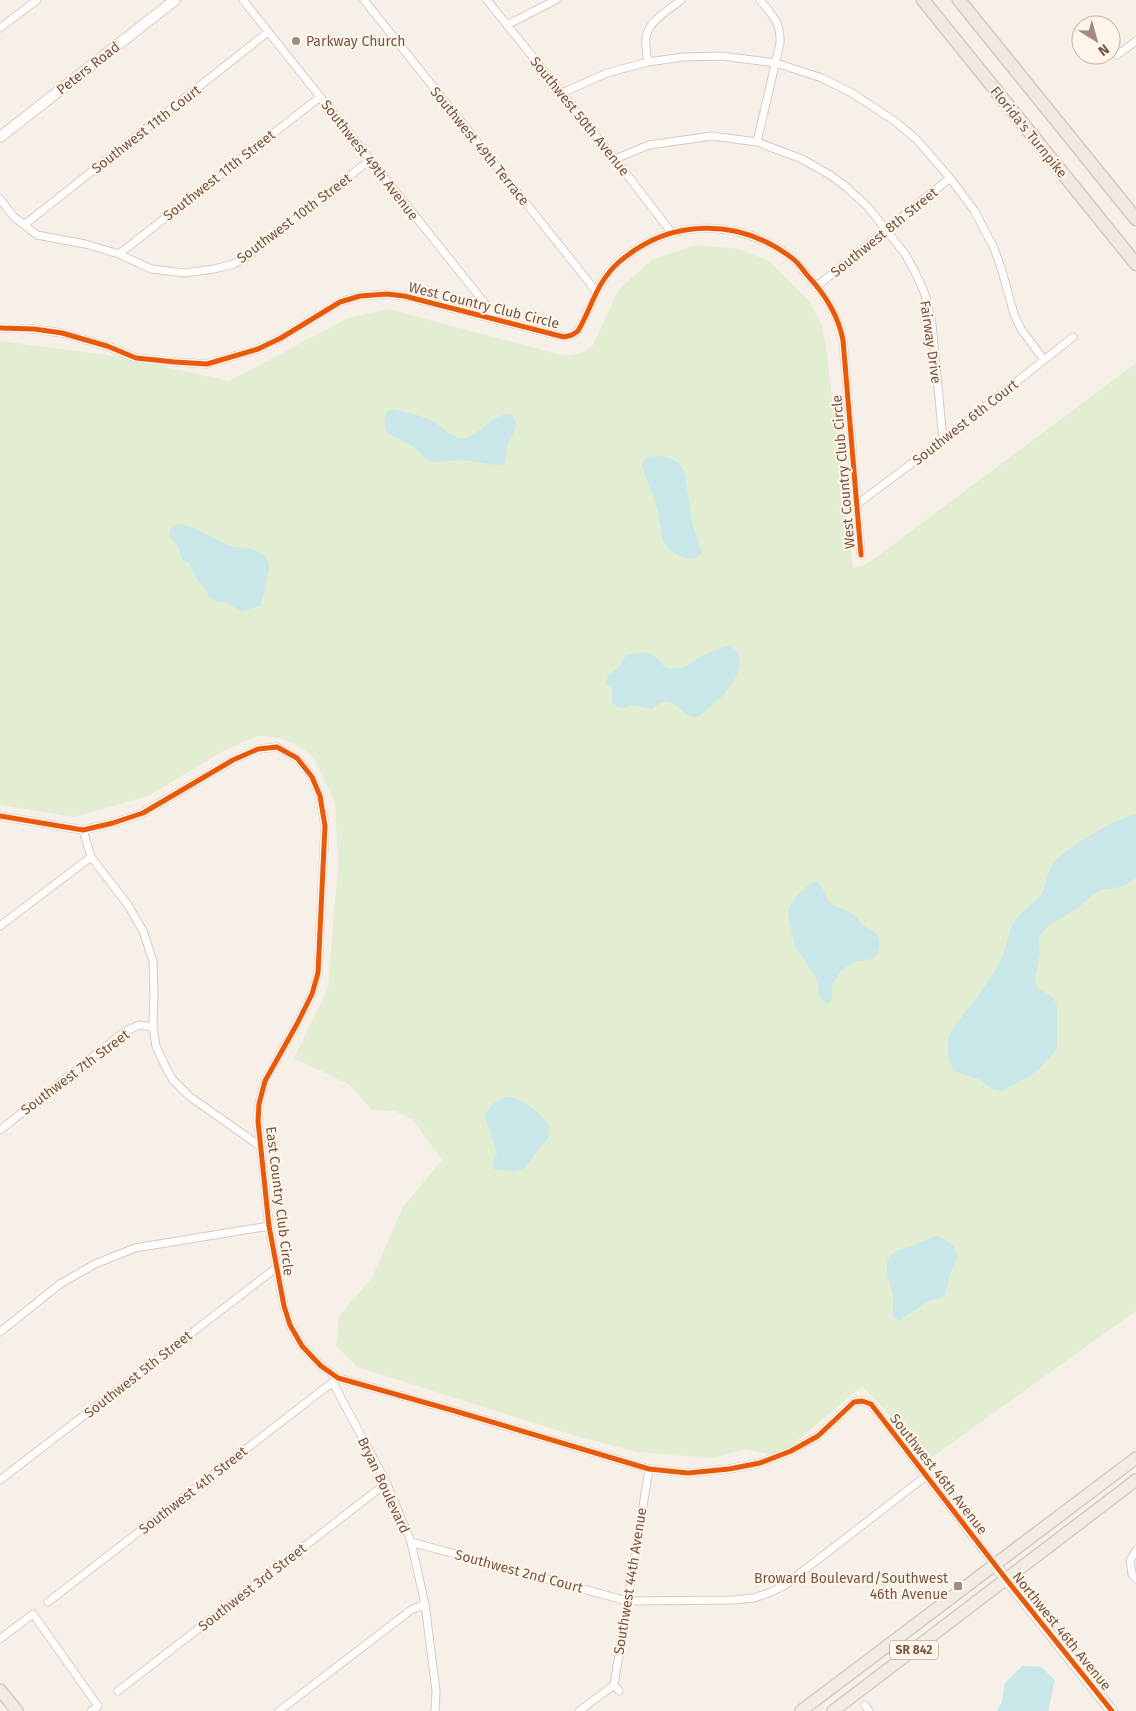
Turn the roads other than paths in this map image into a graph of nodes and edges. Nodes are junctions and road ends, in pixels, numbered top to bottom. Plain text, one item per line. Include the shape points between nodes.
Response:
1 (37, 0) edge
2 (175, 0) edge
3 (243, 0) edge
4 (364, 0) edge
5 (487, 0) edge
6 (556, 0) edge
7 (681, 0) edge
8 (760, 0) edge
9 (923, 0) edge
10 (959, 0) edge
11 (507, 25) junction
12 (0, 28) edge
13 (268, 32) junction
14 (1136, 41) edge
15 (1121, 52) edge
16 (648, 62) junction
17 (776, 64) junction
18 (562, 93) junction
19 (320, 97) junction
20 (0, 136) edge
21 (757, 142) junction
22 (615, 159) junction
23 (370, 160) junction
24 (950, 178) junction
25 (0, 199) edge
26 (1136, 219) edge
27 (24, 225) junction
28 (886, 229) junction
29 (671, 232) junction
30 (119, 254) junction
31 (1136, 264) edge
32 (818, 286) junction
33 (596, 291) junction
34 (498, 320) junction
35 (0, 328) edge
36 (1073, 337) dead end
37 (1044, 360) junction
38 (943, 440) junction
39 (856, 506) junction
40 (861, 555) dead end
41 (0, 816) edge
42 (83, 830) junction
43 (91, 857) junction
44 (0, 926) edge
45 (153, 1027) junction
46 (0, 1130) edge
47 (260, 1146) junction
48 (269, 1226) junction
49 (276, 1268) junction
50 (0, 1332) edge
51 (335, 1380) junction
52 (862, 1401) joint
53 (1136, 1458) edge
54 (649, 1469) junction
55 (926, 1476) junction
56 (0, 1480) edge
57 (1136, 1480) edge
58 (387, 1484) junction
59 (411, 1542) junction
60 (1136, 1550) edge
61 (994, 1564) junction
62 (1006, 1579) junction
63 (1136, 1579) edge
64 (627, 1601) junction
65 (48, 1602) dead end
66 (425, 1604) junction
67 (0, 1639) edge
68 (614, 1685) junction
69 (0, 1690) edge
70 (118, 1691) dead end
71 (619, 1691) dead end
72 (17, 1711) edge
73 (91, 1711) edge
74 (279, 1711) edge
75 (435, 1711) edge
76 (579, 1711) edge
77 (801, 1711) edge
78 (833, 1711) edge
79 (1112, 1711) edge

1 - 12 street
2 - 20 main road, Peters Road
3 - 13 street, Southwest 49th Avenue
4 - 33 street, Southwest 49th Terrace
5 - 11 street, Southwest 50th Avenue
6 - 11 street
7 - 16 street via 648,29
8 - 17 street via 778,23 781,34
9 - 31 highway, Florida's Turnpike
10 - 26 highway, Florida's Turnpike
11 - 18 street, Southwest 50th Avenue
13 - 19 street, Southwest 49th Avenue
13 - 27 street, Southwest 11th Court
14 - 15 street
16 - 17 street via 683,56 722,56
16 - 18 street via 607,74
17 - 21 street
17 - 24 street via 822,78 870,104 917,140
18 - 22 street, Southwest 50th Avenue
19 - 23 street, Southwest 49th Avenue
19 - 30 street, Southwest 11th Street
21 - 22 street, Fairway Drive via 712,136 649,145
21 - 28 street, Fairway Drive via 802,159 830,175 868,207
22 - 29 street, Southwest 50th Avenue
23 - 30 street, Southwest 10th Street via 234,264 184,273 152,268
23 - 34 street, Southwest 49th Avenue
24 - 28 street, Southwest 8th Street
24 - 37 street via 974,210 994,248 1014,314
25 - 27 street, Southwest 10th Street
27 - 30 street, Southwest 10th Street via 38,235
28 - 32 street, Southwest 8th Street
28 - 38 street, Fairway Drive via 914,270 925,294 932,324
29 - 32 street, West Country Club Circle via 697,228 728,229 762,240 793,258
29 - 33 street, West Country Club Circle via 654,239 617,264
32 - 39 street, West Country Club Circle via 840,323 843,340
33 - 34 street, West Country Club Circle via 582,325 572,336 564,337
34 - 35 street, West Country Club Circle via 404,296 360,296 340,302 258,349 207,364 136,358 62,333
36 - 37 street, Southwest 6th Court
37 - 38 street, Southwest 6th Court
38 - 39 street, Southwest 6th Court
39 - 40 street, West Country Club Circle
41 - 42 street, East Country Club Circle
42 - 43 street
42 - 47 street, East Country Club Circle via 143,813 233,760 258,749 276,747 297,758 312,777 320,796 325,826 318,973 312,994 265,1081 258,1112
43 - 44 street
43 - 45 street via 128,905 143,931 153,961
45 - 46 street, Southwest 7th Street via 139,1025 124,1032
45 - 47 street via 156,1046 172,1080 188,1096
47 - 48 street, East Country Club Circle
48 - 49 street, East Country Club Circle
48 - 50 street via 135,1248 95,1264 60,1284
49 - 51 street, East Country Club Circle via 290,1325 302,1346
49 - 56 street, Southwest 5th Street
51 - 54 street, East Country Club Circle via 455,1411
51 - 58 street, Bryan Boulevard
51 - 65 street, Southwest 4th Street
52 - 54 street, East Country Club Circle via 854,1402 818,1436 760,1464 688,1473
52 - 55 street, Southwest 46th Avenue via 871,1404
53 - 61 main road, SR 842
54 - 64 street, Southwest 44th Avenue
55 - 61 street, Southwest 46th Avenue
55 - 64 street, Southwest 2nd Court via 786,1585 771,1592 732,1600
57 - 62 main road, SR 842
58 - 59 street, Bryan Boulevard
58 - 70 street, Southwest 3rd Street
59 - 64 street, Southwest 2nd Court
59 - 66 street, Bryan Boulevard
60 - 63 street via 1130,1560
61 - 62 main road, Northwest 46th Avenue
61 - 77 main road, SR 842
62 - 78 main road, SR 842
62 - 79 main road, Northwest 46th Avenue
64 - 68 street, Southwest 44th Avenue
66 - 74 street via 411,1610
66 - 75 street, Bryan Boulevard via 436,1691
67 - 73 street via 33,1614 98,1706
68 - 71 street
68 - 76 street
69 - 72 main road

